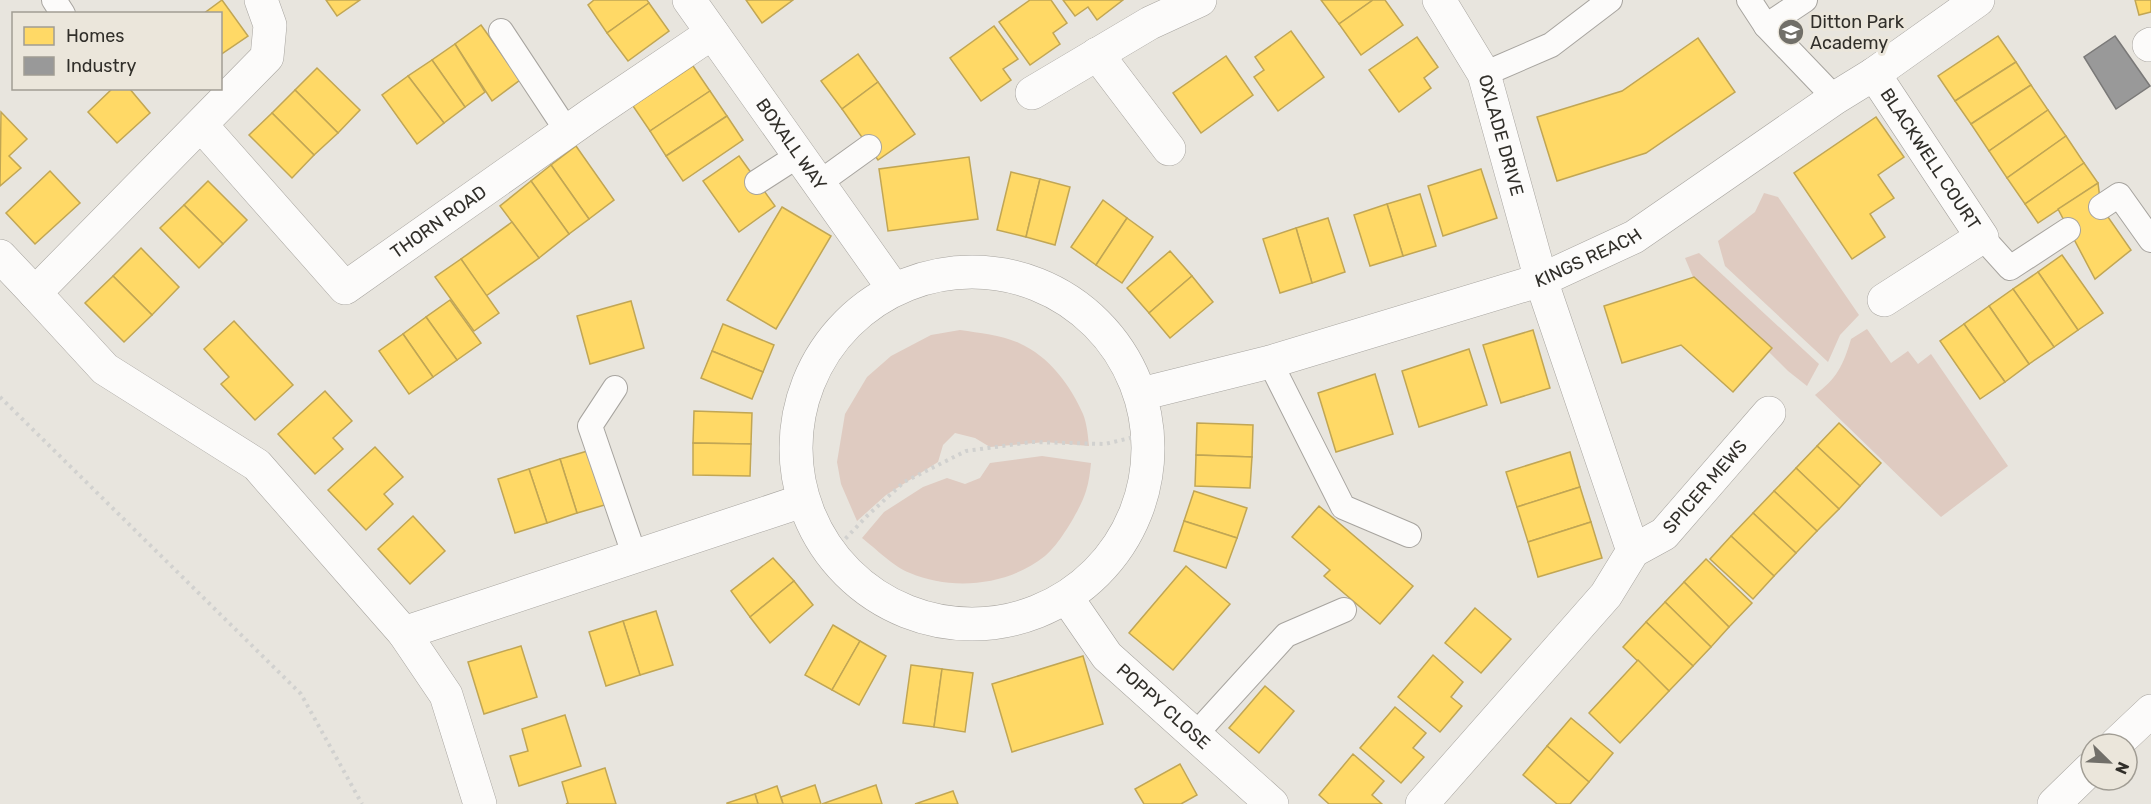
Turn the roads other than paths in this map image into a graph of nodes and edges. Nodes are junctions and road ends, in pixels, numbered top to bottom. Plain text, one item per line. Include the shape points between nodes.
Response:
1 (261, 0) edge
2 (689, 0) edge
3 (1200, 0) edge
4 (1439, 0) edge
5 (1610, 0) edge
6 (1749, 0) edge
7 (1805, 0) edge
8 (1978, 0) edge
9 (1766, 26) junction
10 (501, 31) dead end
11 (712, 33) junction
12 (1098, 54) junction
13 (1484, 74) junction
14 (1874, 74) junction
15 (1032, 93) dead end
16 (1835, 98) junction
17 (201, 125) junction
18 (567, 131) junction
19 (869, 147) dead end
20 (1169, 148) dead end
21 (799, 155) junction
22 (758, 182) dead end
23 (819, 183) junction
24 (2101, 207) dead end
25 (2068, 230) dead end
26 (1982, 237) junction
27 (2151, 240) edge
28 (0, 256) edge
29 (1541, 280) junction
30 (893, 288) junction
31 (35, 293) junction
32 (1884, 300) dead end
33 (1270, 362) junction
34 (615, 388) dead end
35 (1141, 394) junction
36 (1769, 413) dead end
37 (802, 501) junction
38 (1409, 536) dead end
39 (1633, 551) junction
40 (635, 557) junction
41 (1066, 598) junction
42 (1344, 610) dead end
43 (404, 633) junction
44 (2151, 711) edge
45 (2129, 732) edge
46 (1195, 735) junction
47 (2079, 780) edge
48 (480, 804) edge
49 (1272, 804) edge
50 (1422, 804) edge
51 (2054, 804) edge

1 - 17 street via 270,25 267,57
2 - 11 street, BOXALL WAY
3 - 12 street via 1150,22
4 - 13 street, OXLADE DRIVE
5 - 13 lane via 1551,45
6 - 9 lane
7 - 9 lane
8 - 14 street, KINGS REACH
9 - 16 lane
10 - 18 lane
11 - 18 street, THORN ROAD
11 - 21 street, BOXALL WAY
12 - 15 street
12 - 20 street
13 - 29 street, OXLADE DRIVE
14 - 16 street, KINGS REACH
14 - 26 street, BLACKWELL COURT
16 - 29 street, KINGS REACH via 1634,237
17 - 18 street, THORN ROAD via 345,288
17 - 31 street
19 - 23 lane
21 - 22 lane
21 - 23 street, BOXALL WAY
23 - 30 street, BOXALL WAY
24 - 27 lane via 2119,195
25 - 26 lane via 2010,268
26 - 32 street, BLACKWELL COURT
28 - 31 street
29 - 33 street, KINGS REACH
29 - 39 street, OXLADE DRIVE
30 - 35 street via 952,271 1013,275 1069,299 1114,340
30 - 37 street via 852,317 820,356 808,383 800,402 794,452
31 - 43 street via 105,369 257,465
33 - 35 street, KINGS REACH
33 - 38 lane via 1343,507
34 - 40 lane via 590,426
35 - 41 street via 1149,433 1146,481 1131,527 1103,567
36 - 39 street, SPICER MEWS via 1664,534
37 - 40 street
37 - 41 street via 830,555 868,592 914,616 966,626 1018,619
39 - 50 street via 1606,595
40 - 43 street
41 - 46 street, POPPY CLOSE via 1107,656
42 - 46 lane via 1286,635
43 - 48 street via 446,695
44 - 45 street
46 - 49 street, POPPY CLOSE
47 - 51 street

